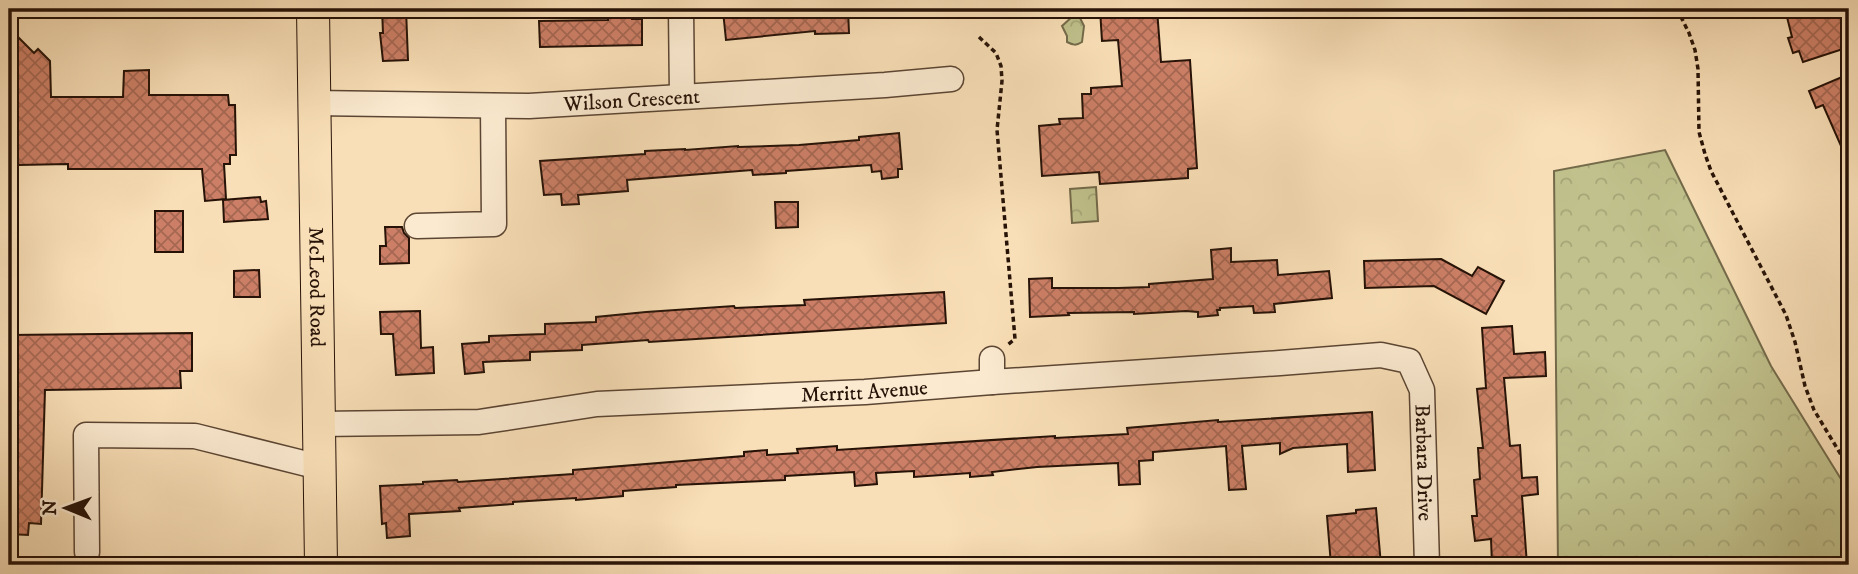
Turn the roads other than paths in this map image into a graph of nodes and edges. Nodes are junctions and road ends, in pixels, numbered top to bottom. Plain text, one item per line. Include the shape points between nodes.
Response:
1 (313, 9) edge
2 (681, 9) edge
3 (951, 79) dead end
4 (682, 96) junction
5 (314, 103) junction
6 (493, 106) junction
7 (417, 226) dead end
8 (1409, 361) joint
9 (318, 424) junction
10 (319, 467) junction
11 (87, 552) dead end
12 (321, 565) edge
13 (1427, 565) edge

1 - 5 main road, McLeod Road
2 - 4 street
3 - 4 street, Wilson Crescent
4 - 6 street, Wilson Crescent
5 - 6 street, Wilson Crescent
5 - 9 main road, McLeod Road
6 - 7 street via 494,224
8 - 9 street, Merritt Avenue via 1381,355 1280,363 992,370 865,392 597,404 479,422
8 - 13 street, Barbara Drive via 1422,390
9 - 10 main road, McLeod Road
10 - 11 street via 195,436 86,435
10 - 12 main road, McLeod Road

